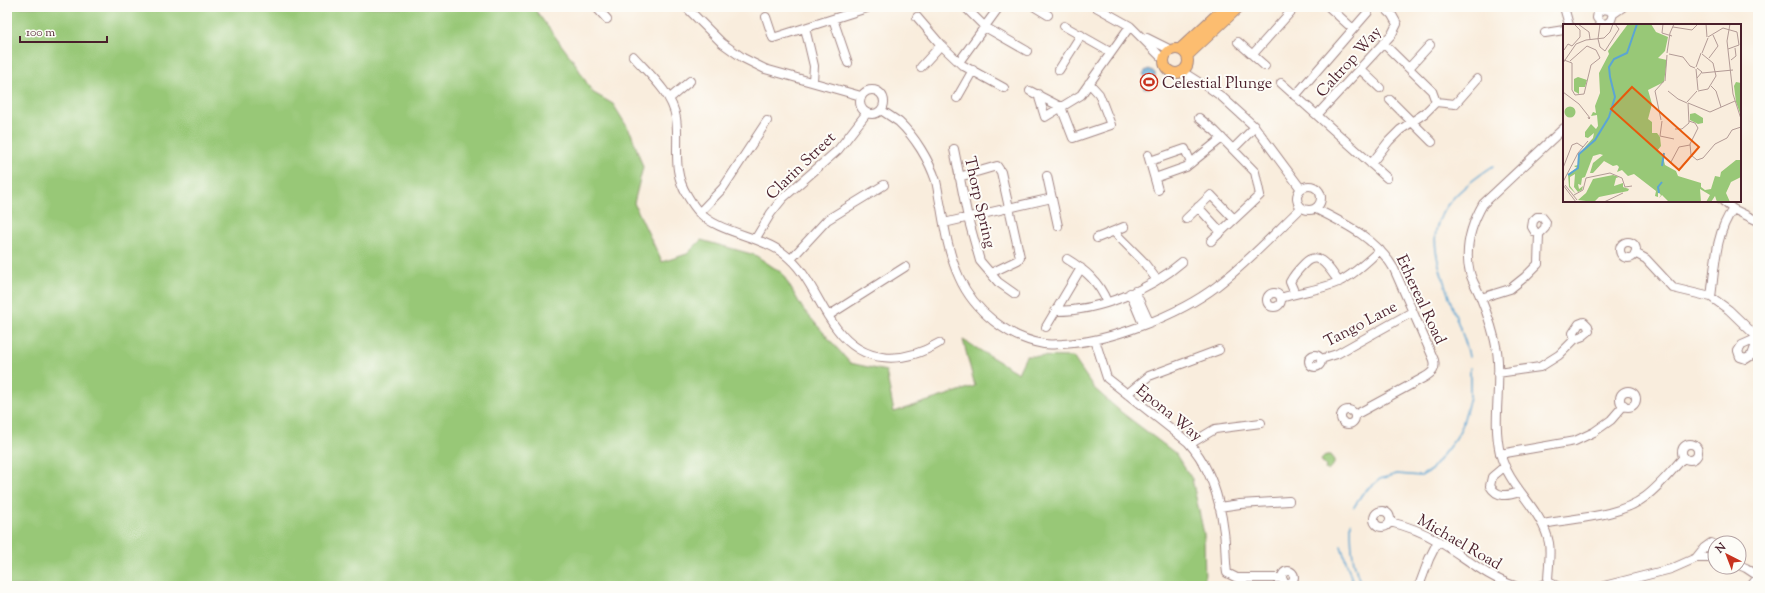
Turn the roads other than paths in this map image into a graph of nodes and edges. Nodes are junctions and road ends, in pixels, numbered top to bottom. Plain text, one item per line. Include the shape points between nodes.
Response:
1 (596, 7) edge
2 (686, 7) edge
3 (965, 7) edge
4 (998, 7) edge
5 (1035, 7) edge
6 (1096, 7) edge
7 (1225, 7) edge
8 (1239, 7) edge
9 (1295, 7) edge
10 (1384, 7) edge
11 (1564, 7) edge
12 (1623, 7) edge
13 (867, 8) dead end
14 (1331, 8) edge
15 (1368, 12) dead end
16 (1613, 14) dead end
17 (1048, 15) dead end
18 (766, 17) dead end
19 (917, 17) dead end
20 (607, 19) dead end
21 (833, 19) junction
22 (1569, 24) edge
23 (1064, 26) dead end
24 (1130, 26) junction
25 (985, 27) junction
26 (805, 28) junction
27 (1354, 29) junction
28 (1563, 30) edge
29 (1545, 33) dead end
30 (1139, 34) junction
31 (1081, 35) junction
32 (1238, 42) dead end
33 (1383, 43) junction
34 (941, 45) junction
35 (1430, 45) dead end
36 (1027, 51) dead end
37 (1110, 52) junction
38 (1179, 52) junction
39 (1253, 54) junction
40 (633, 56) dead end
41 (1164, 60) junction
42 (959, 62) junction
43 (848, 64) dead end
44 (1265, 66) dead end
45 (921, 67) dead end
46 (1409, 68) junction
47 (1183, 69) junction
48 (1360, 69) junction
49 (973, 70) junction
50 (1059, 70) dead end
51 (1477, 79) dead end
52 (690, 81) dead end
53 (813, 81) junction
54 (1089, 83) junction
55 (1281, 83) dead end
56 (1004, 88) dead end
57 (1380, 88) dead end
58 (1030, 91) dead end
59 (1038, 94) junction
60 (861, 96) junction
61 (1295, 96) junction
62 (668, 98) junction
63 (957, 98) dead end
64 (1390, 100) dead end
65 (1436, 102) junction
66 (1061, 107) junction
67 (881, 110) junction
68 (866, 114) junction
69 (1317, 115) junction
70 (1199, 118) dead end
71 (767, 121) dead end
72 (1412, 121) junction
73 (1255, 127) junction
74 (1563, 129) edge
75 (1222, 138) junction
76 (1432, 142) dead end
77 (954, 149) dead end
78 (1233, 149) junction
79 (1191, 163) junction
80 (1371, 164) junction
81 (1047, 176) dead end
82 (959, 177) junction
83 (1154, 178) junction
84 (1387, 178) dead end
85 (884, 185) dead end
86 (1300, 189) junction
87 (1158, 190) dead end
88 (1052, 198) junction
89 (1724, 202) edge
90 (1009, 206) junction
91 (1318, 206) junction
92 (1198, 207) junction
93 (1301, 208) junction
94 (1733, 209) junction
95 (699, 213) junction
96 (968, 218) junction
97 (1186, 219) dead end
98 (1234, 219) junction
99 (1758, 221) edge
100 (944, 223) junction
101 (1058, 226) dead end
102 (1124, 227) dead end
103 (1114, 232) junction
104 (1221, 232) junction
105 (1539, 234) dead end
106 (756, 238) junction
107 (1097, 238) dead end
108 (1211, 242) dead end
109 (1380, 250) junction
110 (1636, 253) dead end
111 (791, 259) junction
112 (1067, 259) dead end
113 (1182, 262) dead end
114 (905, 267) dead end
115 (1081, 268) junction
116 (991, 273) junction
117 (1158, 280) junction
118 (1339, 282) junction
119 (1132, 292) junction
120 (1015, 294) dead end
121 (1295, 294) junction
122 (1711, 297) junction
123 (1281, 298) dead end
124 (1481, 298) junction
125 (1107, 302) junction
126 (1056, 311) junction
127 (1412, 312) junction
128 (828, 316) junction
129 (1146, 323) junction
130 (1046, 327) dead end
131 (1758, 338) edge
132 (1575, 339) dead end
133 (1095, 340) junction
134 (939, 343) dead end
135 (1219, 350) dead end
136 (1321, 359) dead end
137 (1498, 373) junction
138 (1127, 394) junction
139 (1624, 405) dead end
140 (1355, 415) dead end
141 (1261, 423) dead end
142 (1190, 444) junction
143 (1500, 454) junction
144 (1684, 457) dead end
145 (1505, 466) junction
146 (1519, 492) junction
147 (1289, 500) dead end
148 (1219, 507) junction
149 (1390, 522) dead end
150 (1543, 524) junction
151 (1438, 541) junction
152 (1707, 546) edge
153 (1696, 558) junction
154 (1707, 558) edge
155 (1747, 569) edge
156 (1758, 577) edge
157 (1282, 578) dead end
158 (1548, 582) junction
159 (1498, 583) edge
160 (1419, 586) edge
161 (1515, 586) edge
162 (1539, 586) edge
163 (1556, 586) edge
164 (1604, 586) edge
165 (1751, 586) edge

1 - 20 street
2 - 53 street via 722,43 743,58 765,69
3 - 25 street
4 - 25 street
5 - 17 street
6 - 24 street
7 - 38 main road
8 - 38 main road
9 - 39 street
10 - 33 street, Caltrop Way via 1397,24
11 - 22 street
12 - 16 street
13 - 21 street
14 - 27 street
15 - 27 street
18 - 26 street via 773,38
19 - 34 street
21 - 26 street
21 - 43 street
23 - 31 street
24 - 30 street
24 - 37 street
25 - 36 street
25 - 42 street
26 - 53 street via 814,66
27 - 61 street
28 - 29 street
30 - 38 street
30 - 41 street
31 - 37 street
31 - 50 street
32 - 39 street
33 - 46 street
33 - 48 street, Caltrop Way
34 - 42 street
34 - 45 street
35 - 46 street
37 - 54 street
38 - 41 main road via 1166,54
38 - 47 main road via 1188,62
39 - 44 street
40 - 62 street
41 - 47 main road via 1170,70 1175,72
42 - 49 street
46 - 65 street via 1432,91
47 - 73 street via 1222,97
48 - 57 street
48 - 69 street, Caltrop Way
49 - 56 street
49 - 63 street
51 - 65 street via 1454,104
52 - 62 street
53 - 60 street
54 - 66 street via 1081,95
54 - 66 street via 1098,94 1110,125 1073,138
55 - 61 street
58 - 59 street
59 - 66 street
59 - 66 street via 1046,117
60 - 67 street via 863,92 871,89 879,92 884,102
60 - 68 street via 860,108
61 - 69 street
62 - 95 street via 675,116 676,166 685,193
64 - 72 street
65 - 72 street
67 - 68 street via 874,114
67 - 100 street via 898,122 926,159 936,181
68 - 106 street, Clarin Street via 838,150 783,198
69 - 80 street
70 - 75 street
71 - 95 street via 723,188
72 - 76 street
72 - 80 street via 1389,141
73 - 78 street
73 - 86 street
74 - 124 street via 1483,204 1474,219 1468,251 1470,274
75 - 78 street
75 - 79 street
77 - 82 street, Thorp Spring
78 - 98 street via 1255,172 1260,195
79 - 83 street
79 - 83 street via 1185,149 1149,158
80 - 84 street
81 - 88 street
82 - 90 street via 997,166 1001,172
82 - 96 street, Thorp Spring
83 - 87 street
85 - 111 street via 827,220
86 - 91 street via 1307,186 1315,187 1320,192
86 - 93 street via 1296,199
88 - 90 street
88 - 101 street
89 - 94 street
90 - 96 street
90 - 116 street via 1020,257
91 - 93 street via 1308,211
91 - 109 street, Ethereal Road via 1369,239
92 - 97 street
92 - 98 street via 1211,195
92 - 104 street
93 - 129 street via 1216,287 1171,313
94 - 99 street
94 - 122 street via 1725,221 1719,239
95 - 106 street via 719,226
96 - 100 street
96 - 116 street, Thorp Spring via 980,261
98 - 104 street
100 - 133 street via 948,246 959,278 972,300 986,314 1014,335 1045,345
102 - 103 street
103 - 107 street
103 - 117 street
104 - 108 street
105 - 124 street via 1538,264 1510,289
106 - 111 street
109 - 118 street
109 - 127 street, Ethereal Road via 1387,256 1394,269
110 - 122 street via 1646,259 1673,288
111 - 128 street
112 - 115 street
113 - 117 street
114 - 128 street
115 - 125 street via 1102,289
115 - 126 street
116 - 120 street, Thorp Spring via 1006,289
117 - 119 street
118 - 121 street
118 - 121 street via 1322,261 1314,257 1294,274 1290,282
119 - 125 street
119 - 129 street
121 - 123 street
122 - 131 street via 1729,310
124 - 137 street via 1497,351
125 - 126 street via 1072,311
126 - 130 street
127 - 136 street, Tango Lane via 1337,354
127 - 140 street, Ethereal Road via 1434,360 1432,372
128 - 134 street via 852,345 872,356 891,359 928,350
129 - 133 street
132 - 137 street via 1559,355 1540,366
133 - 138 street, Epona Way via 1107,378
135 - 138 street via 1149,376
137 - 143 street via 1496,412
138 - 142 street, Epona Way
139 - 143 street via 1611,420 1575,441
141 - 142 street via 1215,429
142 - 148 street, Epona Way via 1209,473 1217,493
143 - 145 street
144 - 150 street via 1646,496 1634,504 1621,510
145 - 146 street
145 - 146 street via 1492,477 1490,486 1498,495
146 - 150 street
147 - 148 street
148 - 157 street, Epona Way via 1227,573 1237,578
149 - 151 street, Michael Road via 1410,527
150 - 158 street via 1549,544
151 - 159 street, Michael Road
151 - 160 street
152 - 153 street
153 - 154 street
153 - 164 street via 1664,571
155 - 156 street
156 - 165 street
158 - 162 street
158 - 163 street
159 - 161 street, Michael Road

